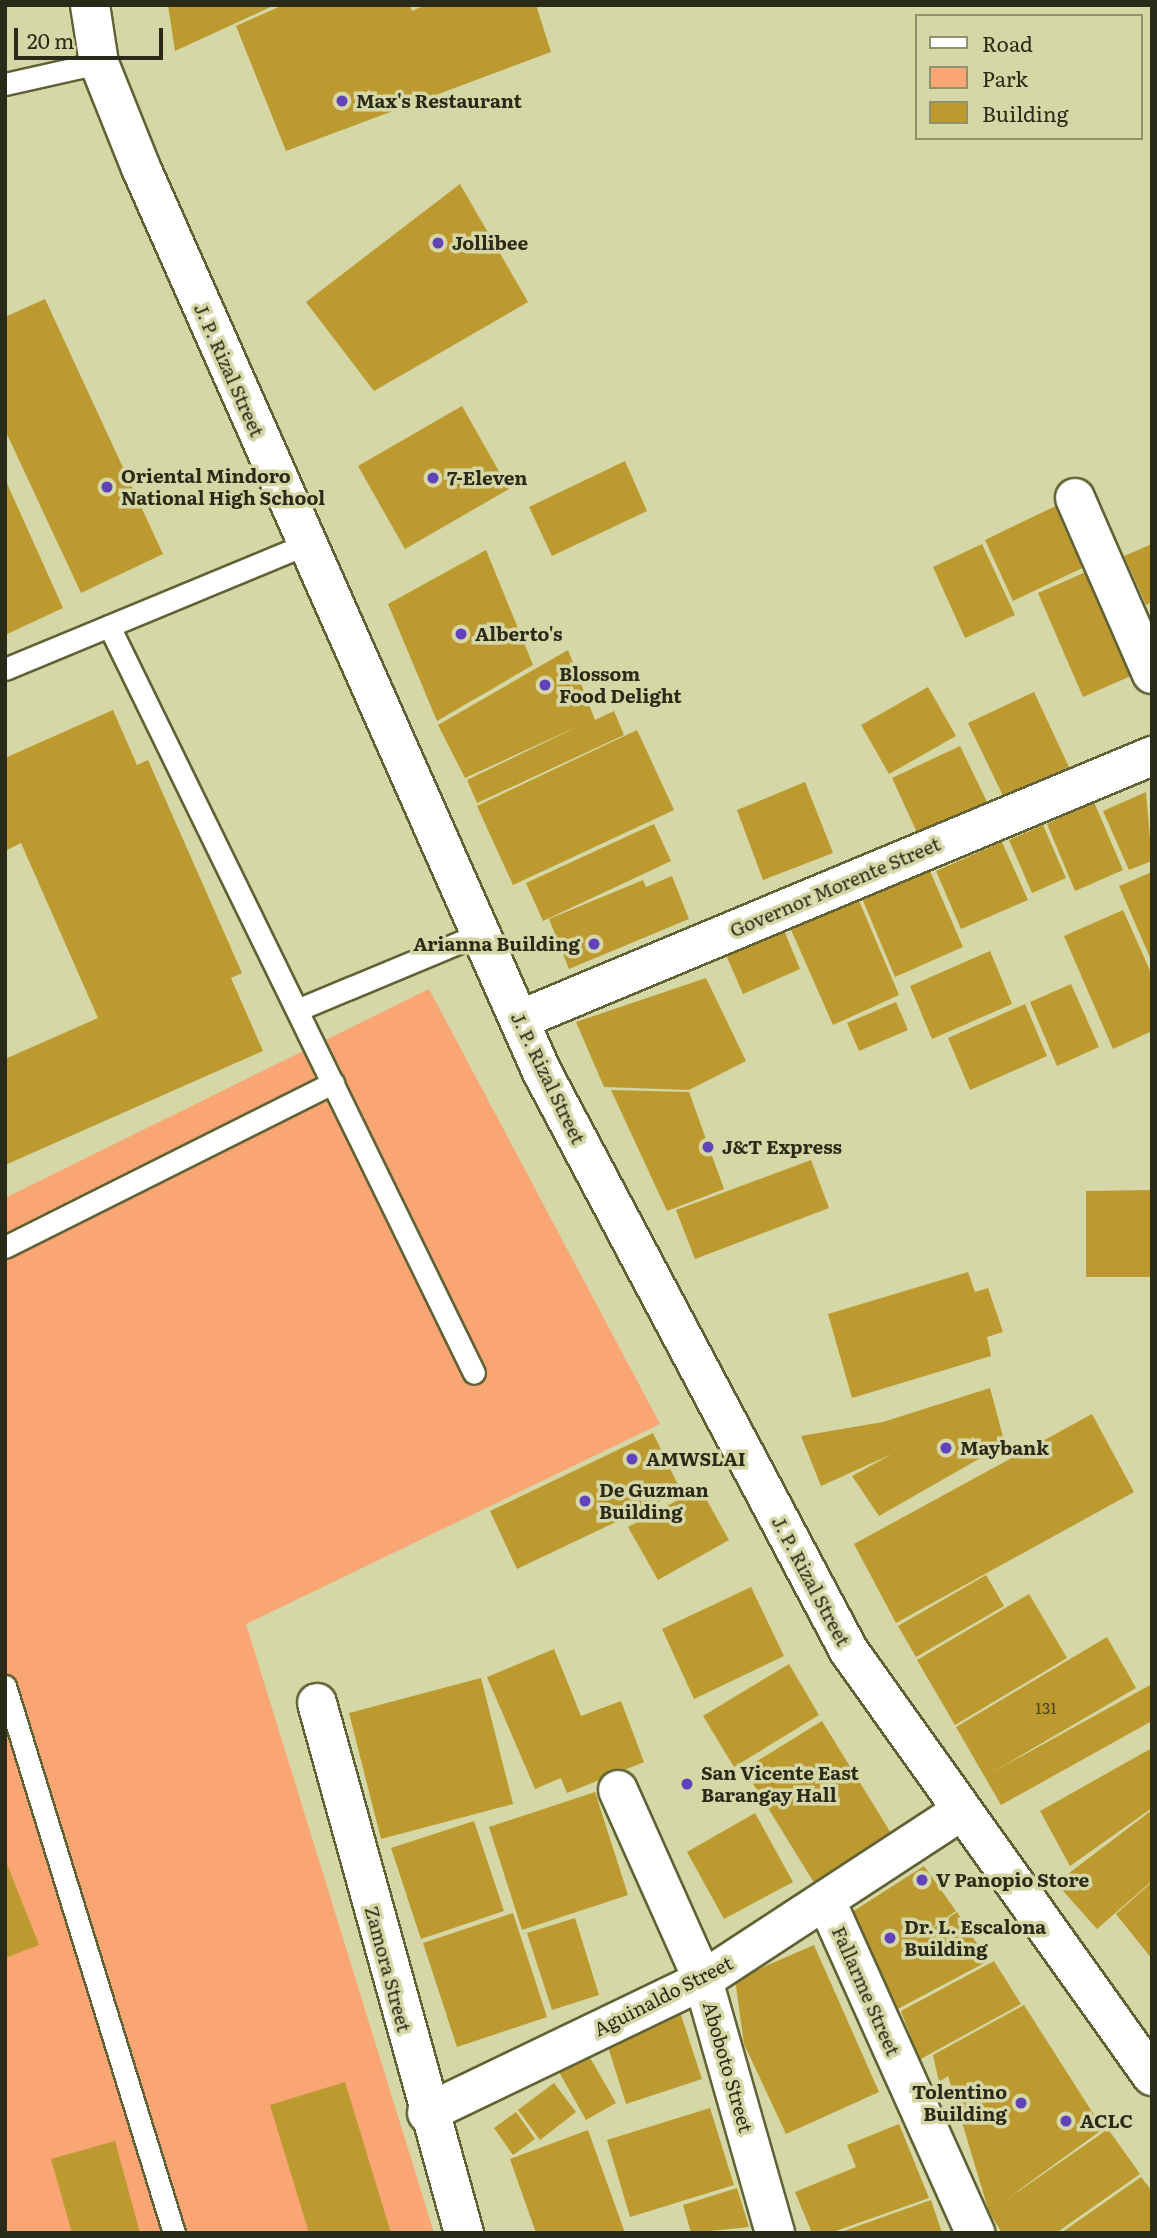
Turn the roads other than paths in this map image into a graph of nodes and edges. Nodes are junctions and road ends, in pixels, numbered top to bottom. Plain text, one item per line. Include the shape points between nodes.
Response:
1 (90, 5) edge
2 (99, 63) junction
3 (5, 84) edge
4 (1075, 498) dead end
5 (305, 545) junction
6 (110, 626) junction
7 (5, 669) edge
8 (1152, 674) edge
9 (1152, 756) edge
10 (480, 934) junction
11 (297, 1010) junction
12 (519, 1020) junction
13 (333, 1083) junction
14 (5, 1247) edge
15 (474, 1373) dead end
16 (5, 1686) edge
17 (317, 1703) dead end
18 (618, 1790) dead end
19 (958, 1813) junction
20 (827, 1903) junction
21 (703, 1980) junction
22 (1152, 2076) edge
23 (427, 2113) junction
24 (174, 2233) edge
25 (464, 2233) edge
26 (775, 2233) edge
27 (975, 2233) edge

1 - 2 main road, J. P. Rizal Street
2 - 3 lane
2 - 5 main road, J. P. Rizal Street
4 - 8 main road
5 - 6 lane
5 - 10 main road, J. P. Rizal Street
6 - 7 lane
6 - 11 lane
9 - 12 main road, Governor Morente Street
10 - 11 lane
10 - 12 main road, J. P. Rizal Street
11 - 13 lane
12 - 19 main road, J. P. Rizal Street via 849,1651
13 - 14 lane
13 - 15 lane
16 - 24 lane
17 - 23 main road, Zamora Street
18 - 21 main road, Aboboto Street
19 - 20 main road, Aguinaldo Street
19 - 22 main road, J. P. Rizal Street
20 - 21 main road, Aguinaldo Street
20 - 27 main road, Fallarme Street
21 - 23 main road, Aguinaldo Street
21 - 26 main road, Aboboto Street
23 - 25 main road, Zamora Street

